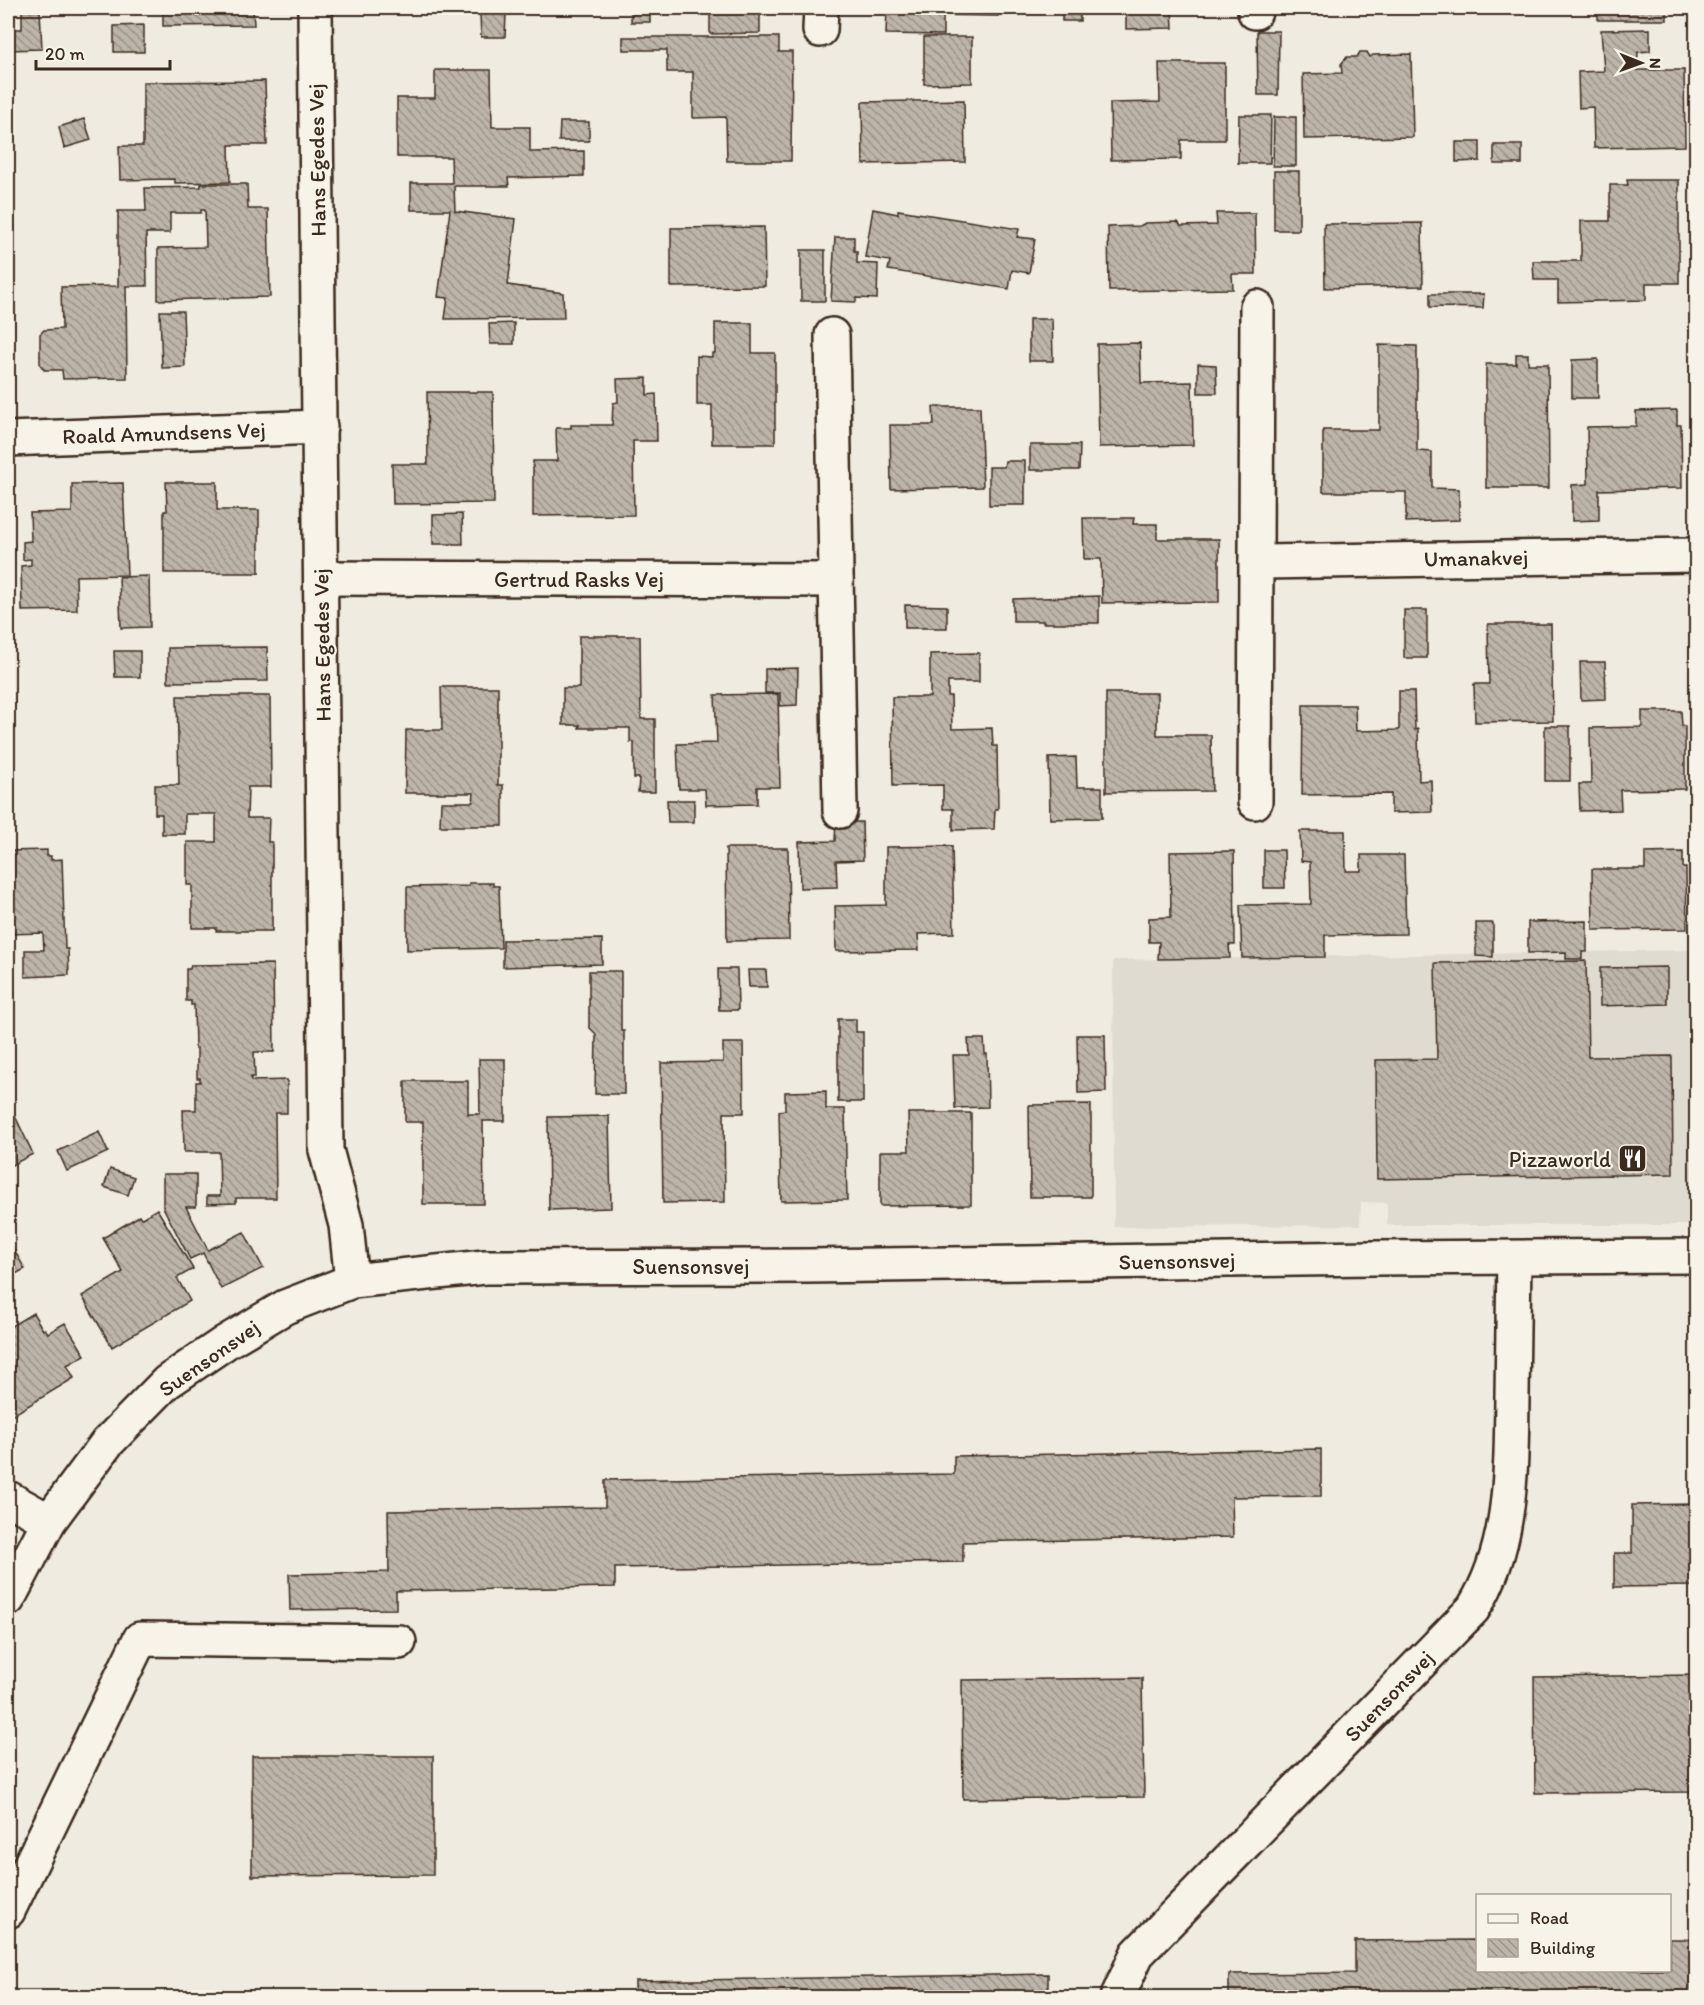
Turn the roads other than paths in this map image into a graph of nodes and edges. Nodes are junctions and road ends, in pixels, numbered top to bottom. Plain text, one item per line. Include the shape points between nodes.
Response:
1 (315, 8) edge
2 (1257, 307) dead end
3 (832, 335) dead end
4 (320, 427) junction
5 (8, 439) edge
6 (1696, 555) edge
7 (1256, 562) junction
8 (321, 578) junction
9 (836, 580) junction
10 (1255, 802) dead end
11 (840, 811) dead end
12 (1696, 1256) edge
13 (1514, 1258) junction
14 (352, 1281) junction
15 (8, 1498) edge
16 (49, 1521) junction
17 (8, 1599) edge
18 (399, 1642) dead end
19 (8, 1911) edge
20 (1117, 1998) edge

1 - 4 street, Hans Egedes Vej
2 - 7 street
3 - 9 street
4 - 5 street, Roald Amundsens Vej
4 - 8 street, Hans Egedes Vej
6 - 7 street, Umanakvej
7 - 10 street
8 - 9 street, Gertrud Rasks Vej
8 - 14 street, Hans Egedes Vej via 326,1150 346,1225
9 - 11 street
12 - 13 street, Suensonsvej
13 - 14 street, Suensonsvej via 485,1267
13 - 20 street, Suensonsvej via 1510,1484 1497,1558 1486,1588 1473,1609 1137,1954
14 - 16 street, Suensonsvej via 285,1307 167,1382 107,1443
15 - 16 street
16 - 17 street, Suensonsvej
18 - 19 street via 140,1639

